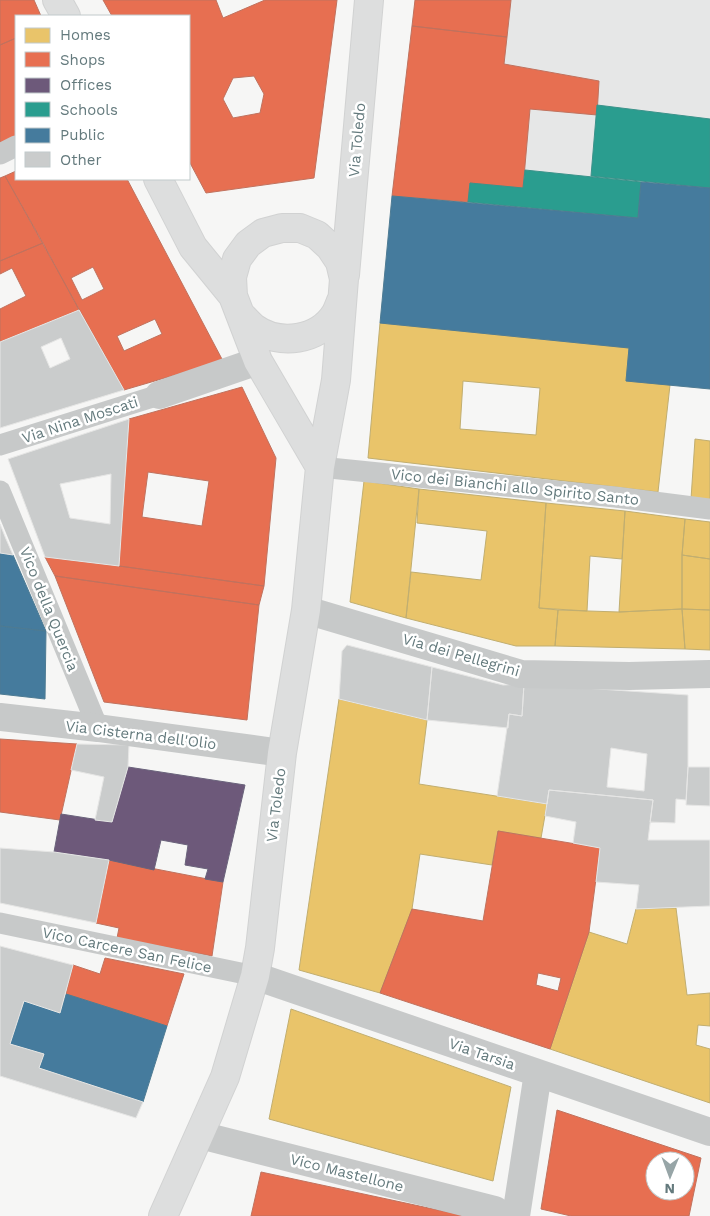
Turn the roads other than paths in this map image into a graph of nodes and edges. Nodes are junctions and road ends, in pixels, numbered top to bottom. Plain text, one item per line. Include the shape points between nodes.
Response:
1 (58, 0) edge
2 (369, 0) edge
3 (66, 15) edge
4 (15, 146) edge
5 (0, 154) edge
6 (159, 180) edge
7 (344, 288) junction
8 (237, 305) junction
9 (258, 361) junction
10 (159, 395) joint
11 (0, 445) edge
12 (320, 467) junction
13 (0, 491) edge
14 (710, 509) edge
15 (306, 610) junction
16 (710, 674) edge
17 (0, 717) edge
18 (98, 728) junction
19 (282, 753) junction
20 (0, 923) edge
21 (255, 976) junction
22 (538, 1073) junction
23 (710, 1132) edge
24 (200, 1135) junction
25 (506, 1213) edge
26 (163, 1216) edge

1 - 3 main road
2 - 7 main road, Via Toledo
4 - 5 lane
6 - 8 main road via 193,247
7 - 8 main road via 335,314 323,327 307,336 288,339 270,336 253,327
7 - 8 main road via 340,262 330,247 317,235 300,228 282,228 263,233 248,244 237,259 232,277
7 - 12 main road, Via Toledo via 336,380
8 - 9 main road
9 - 10 street
9 - 12 main road
10 - 11 lane, Via Nina Moscati
12 - 14 lane, Vico dei Bianchi allo Spirito Santo
12 - 15 main road, Via Toledo
13 - 18 lane, Vico della Quercia
15 - 16 street, Via dei Pellegrini via 521,674
15 - 19 main road, Via Toledo
17 - 18 street, Via Cisterna dell'Olio
18 - 19 street, Via Cisterna dell'Olio
19 - 21 main road, Via Toledo
20 - 21 lane, Vico Carcere San Felice
21 - 22 street, Via Tarsia
21 - 24 main road, Via Toledo via 225,1077
22 - 23 street, Via Tarsia
22 - 25 street
24 - 25 street, Vico Mastellone
24 - 26 main road, Via Toledo

